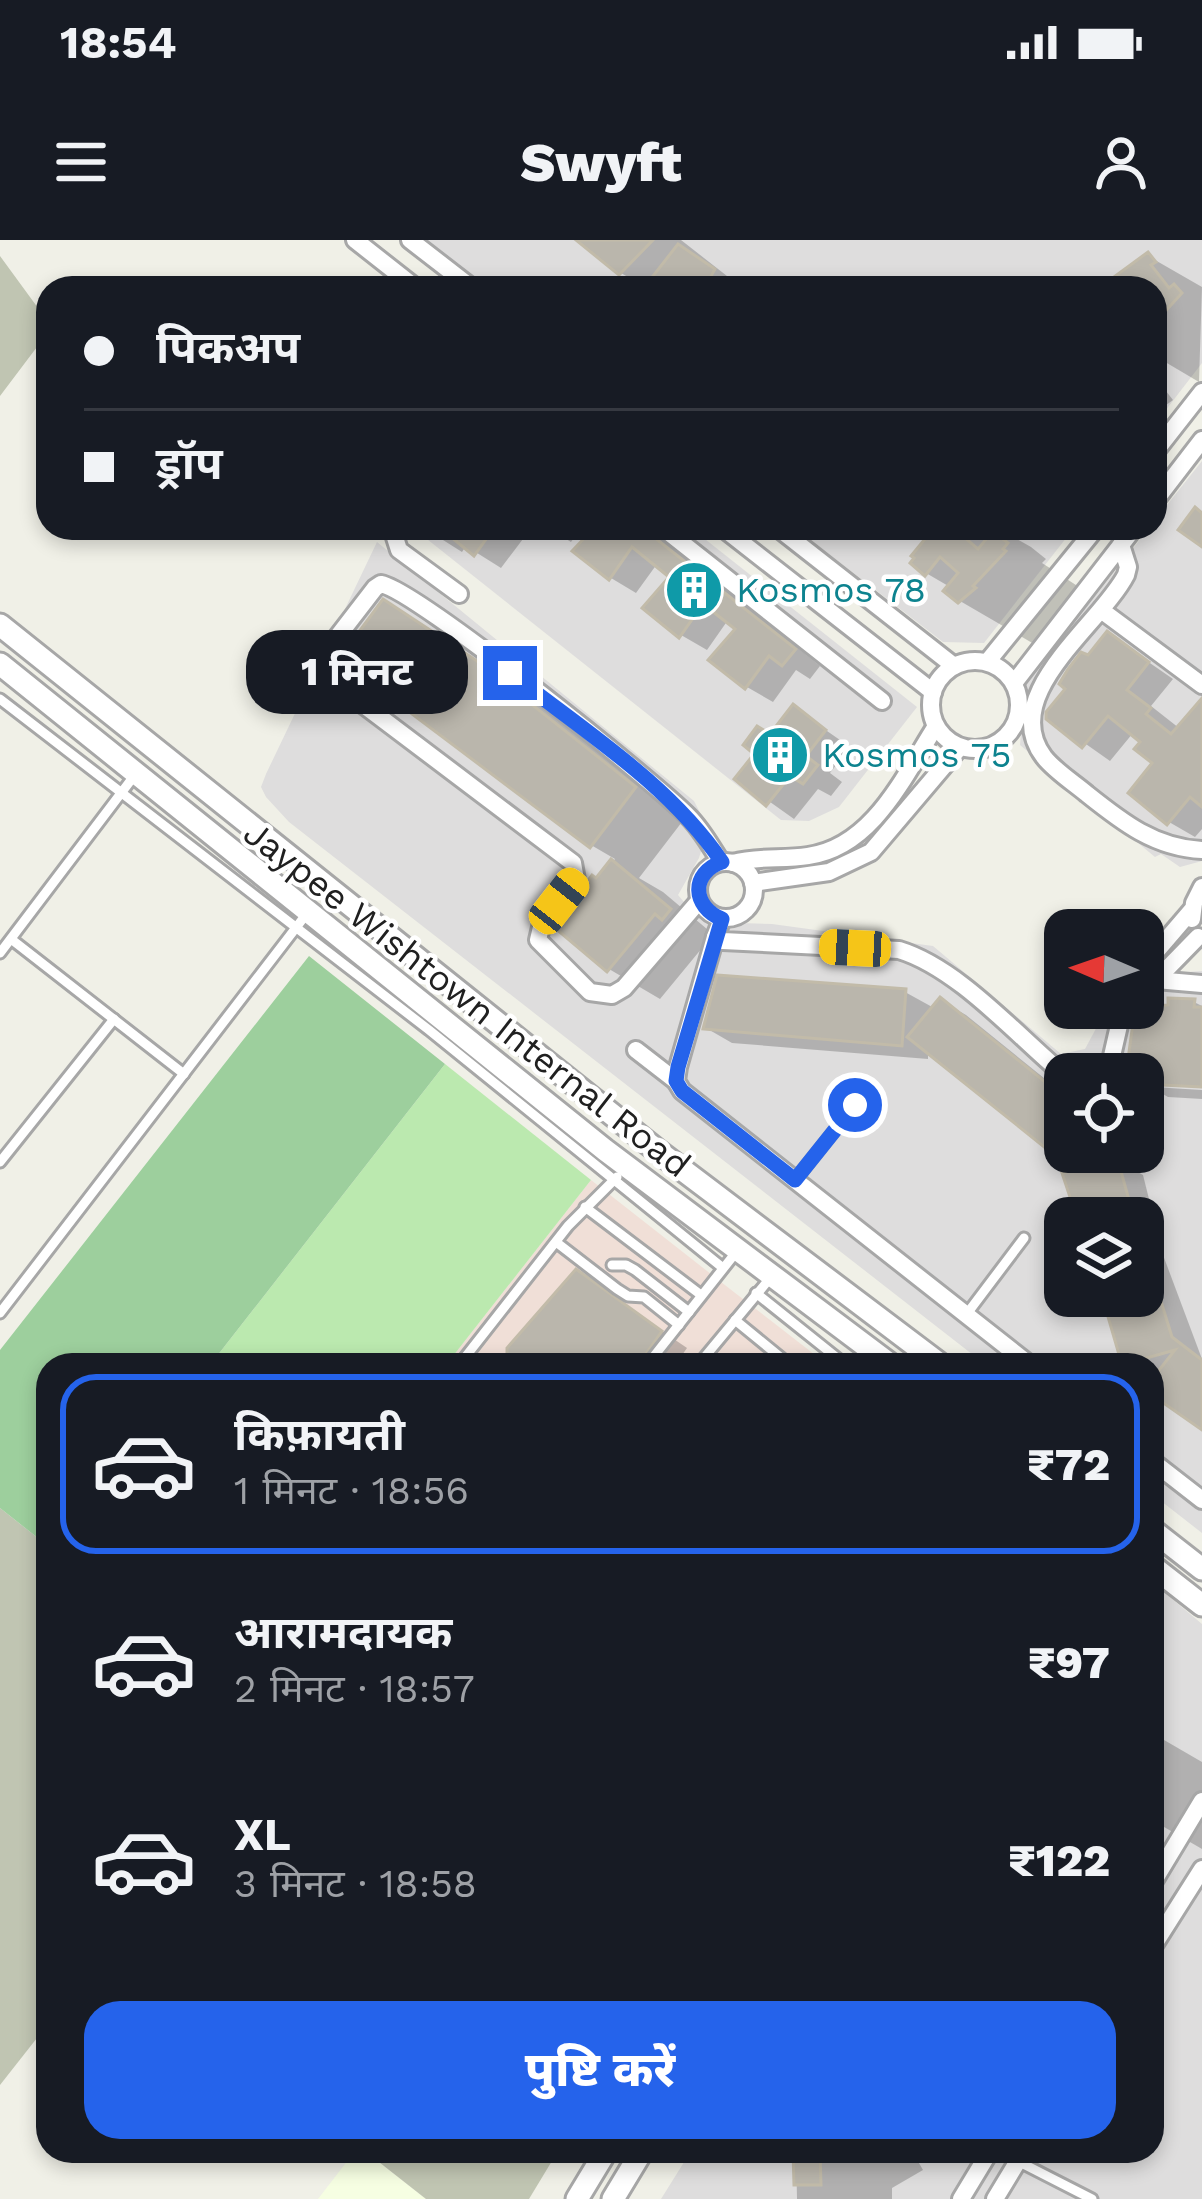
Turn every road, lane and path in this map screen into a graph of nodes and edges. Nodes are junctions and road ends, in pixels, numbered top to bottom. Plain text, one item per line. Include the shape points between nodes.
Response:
1 (355, 240) edge
2 (410, 240) edge
3 (401, 276) edge
4 (456, 276) edge
5 (1202, 392) edge
6 (1167, 437) edge
7 (1202, 440) edge
8 (1167, 485) edge
9 (396, 540) edge
10 (678, 540) edge
11 (738, 540) edge
12 (793, 540) edge
13 (1086, 540) edge
14 (1124, 540) edge
15 (1121, 544) junction
16 (459, 594) dead end
17 (1101, 610) junction
18 (0, 625) edge
19 (988, 662) junction
20 (0, 664) edge
21 (954, 666) junction
22 (1014, 683) junction
23 (1202, 685) edge
24 (933, 692) junction
25 (0, 699) edge
26 (882, 701) dead end
27 (936, 727) junction
28 (960, 747) junction
29 (136, 773) junction
30 (122, 793) junction
31 (1202, 850) edge
32 (728, 862) junction
33 (753, 883) junction
34 (1202, 886) edge
35 (699, 901) junction
36 (1191, 911) junction
37 (722, 919) junction
38 (302, 920) junction
39 (715, 937) junction
40 (11, 939) junction
41 (1200, 939) edge
42 (1164, 951) edge
43 (0, 953) edge
44 (1164, 964) edge
45 (1164, 979) edge
46 (1202, 985) edge
47 (114, 1019) junction
48 (635, 1050) dead end
49 (1044, 1058) edge
50 (184, 1074) junction
51 (676, 1081) junction
52 (855, 1105) dead end
53 (0, 1162) edge
54 (621, 1173) junction
55 (795, 1180) junction
56 (585, 1207) junction
57 (1024, 1238) dead end
58 (556, 1242) junction
59 (730, 1259) junction
60 (612, 1264) dead end
61 (764, 1285) junction
62 (701, 1295) junction
63 (0, 1312) edge
64 (689, 1312) junction
65 (966, 1315) junction
66 (735, 1320) junction
67 (679, 1325) junction
68 (468, 1353) edge
69 (657, 1353) edge
70 (708, 1353) edge
71 (775, 1353) edge
72 (834, 1353) edge
73 (872, 1353) edge
74 (925, 1353) edge
75 (1015, 1353) edge
76 (1164, 1471) edge
77 (1202, 1501) edge
78 (1164, 1539) edge
79 (1202, 1569) edge
80 (1164, 1575) edge
81 (1202, 1605) edge
82 (1202, 1802) edge
83 (1164, 1864) edge
84 (1202, 1869) edge
85 (1164, 1929) edge
86 (599, 2163) edge
87 (635, 2163) edge
88 (986, 2163) edge
89 (1017, 2163) edge
90 (1031, 2163) edge
91 (577, 2199) edge
92 (613, 2199) edge
93 (961, 2199) edge
94 (995, 2199) edge
95 (1092, 2199) edge

1 - 3 street
2 - 4 street
5 - 6 street
7 - 8 street
9 - 16 street
10 - 26 street
11 - 24 street
12 - 21 street
13 - 19 street
14 - 15 street
15 - 17 street via 1126,575
15 - 22 street
17 - 23 street
17 - 31 street via 1042,684 1035,740 1045,759 1131,830
18 - 74 street, Jaypee Wishtown Internal Road via 658,1152
19 - 21 street
19 - 22 street
20 - 29 street, Jaypee Wishtown Internal Road
21 - 24 street
22 - 28 street via 1020,699 1011,733 981,749
24 - 27 street
25 - 30 lane
27 - 28 street
27 - 32 street via 852,841 806,857
28 - 33 street via 871,852 829,872
29 - 30 lane
29 - 38 street, Jaypee Wishtown Internal Road
30 - 38 lane
30 - 40 lane
32 - 33 street
32 - 35 street via 703,873
32 - 35 street via 651,783 392,586 375,588 328,649 325,666 340,687 573,863 576,880 538,940 590,992 624,988
33 - 37 street via 748,908
34 - 36 street
35 - 37 street
36 - 41 street
36 - 42 street
37 - 39 street
38 - 50 lane
38 - 54 street, Jaypee Wishtown Internal Road
39 - 49 street via 920,957
39 - 51 street
40 - 43 lane
40 - 47 lane
41 - 44 street
45 - 46 street
47 - 50 lane
47 - 53 lane
48 - 51 street
50 - 63 lane
51 - 55 street
52 - 55 lane
54 - 56 lane
54 - 59 street, Jaypee Wishtown Internal Road
55 - 65 street
56 - 58 lane
56 - 62 lane
57 - 65 lane
58 - 67 lane
58 - 68 lane
59 - 61 street, Jaypee Wishtown Internal Road
59 - 62 lane
60 - 64 lane via 626,1264
61 - 66 lane
61 - 72 lane
61 - 73 street, Jaypee Wishtown Internal Road
62 - 64 lane
64 - 67 lane
65 - 75 street
66 - 70 lane
66 - 71 lane
67 - 69 lane
76 - 77 street
78 - 79 street
80 - 81 street
82 - 83 street
84 - 85 street
86 - 91 street
87 - 92 street
88 - 93 street
89 - 94 street
90 - 95 lane

